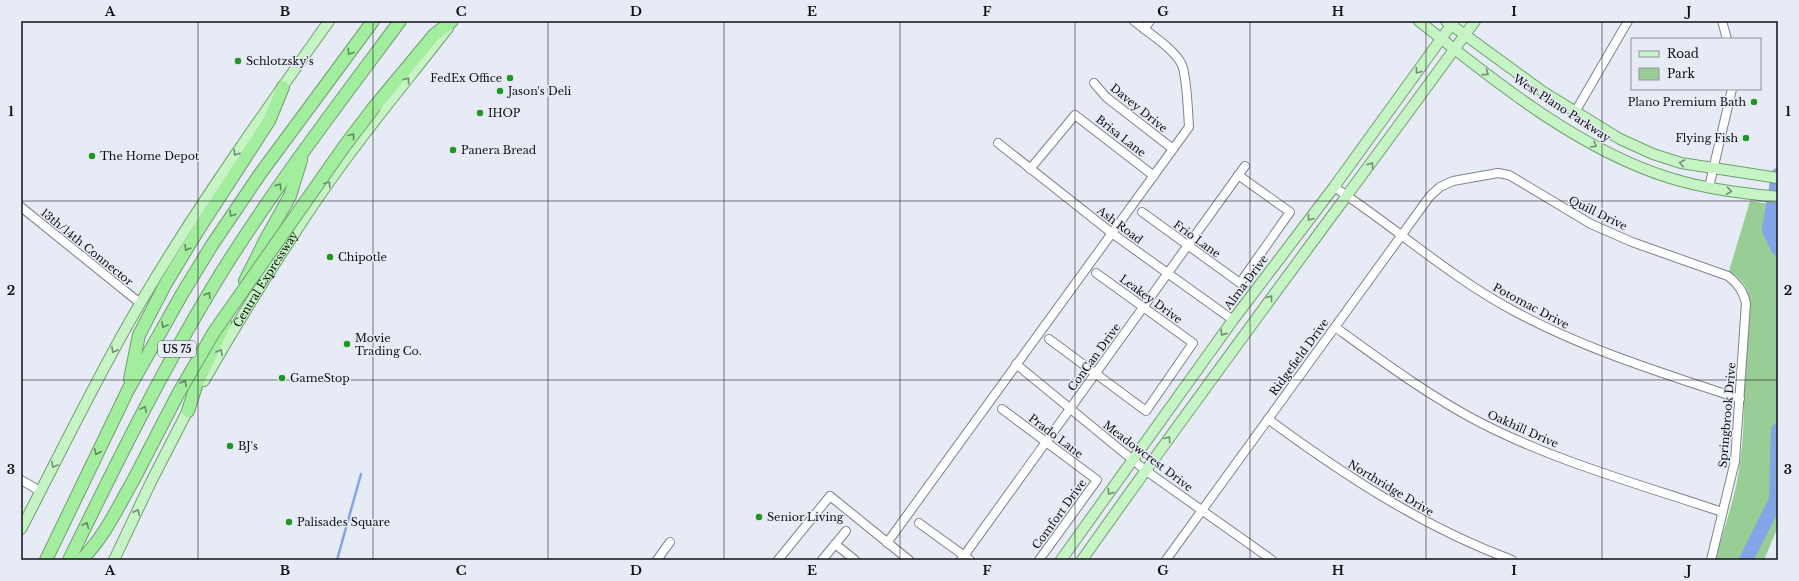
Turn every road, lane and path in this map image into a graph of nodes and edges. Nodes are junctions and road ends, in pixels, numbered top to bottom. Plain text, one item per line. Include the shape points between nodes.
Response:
1 (329, 21) edge
2 (373, 21) edge
3 (400, 21) edge
4 (452, 21) edge
5 (1134, 21) edge
6 (1150, 21) edge
7 (1418, 21) edge
8 (1475, 21) edge
9 (1628, 21) edge
10 (1722, 21) edge
11 (1451, 22) edge
12 (1144, 29) junction
13 (1465, 35) junction
14 (1727, 38) edge
15 (1441, 39) junction
16 (1454, 50) junction
17 (1094, 82) dead end
18 (283, 87) junction
19 (1732, 90) edge
20 (1575, 112) junction
21 (1565, 128) junction
22 (998, 143) dead end
23 (305, 149) junction
24 (1173, 149) junction
25 (1245, 166) dead end
26 (1713, 168) junction
27 (1030, 169) junction
28 (1238, 175) junction
29 (1154, 176) junction
30 (1778, 178) edge
31 (1461, 179) joint
32 (1334, 187) junction
33 (1709, 187) junction
34 (1348, 196) junction
35 (1778, 197) edge
36 (21, 207) edge
37 (1142, 212) dead end
38 (1112, 234) junction
39 (1402, 235) junction
40 (1188, 246) junction
41 (1096, 273) dead end
42 (1168, 274) junction
43 (1728, 276) joint
44 (140, 303) junction
45 (1144, 307) junction
46 (1232, 320) junction
47 (1335, 327) junction
48 (1049, 339) dead end
49 (1016, 364) junction
50 (1095, 374) junction
51 (128, 390) junction
52 (1740, 399) junction
53 (1002, 409) dead end
54 (1070, 409) junction
55 (188, 411) junction
56 (1268, 419) junction
57 (1046, 442) junction
58 (1133, 460) junction
59 (1145, 470) junction
60 (21, 480) edge
61 (1097, 480) joint
62 (40, 492) junction
63 (1202, 510) junction
64 (1722, 512) junction
65 (919, 523) dead end
66 (21, 529) edge
67 (846, 531) dead end
68 (670, 542) dead end
69 (887, 543) junction
70 (835, 544) junction
71 (965, 558) edge
72 (46, 560) edge
73 (69, 560) edge
74 (81, 560) edge
75 (114, 560) edge
76 (657, 560) edge
77 (778, 560) edge
78 (822, 560) edge
79 (855, 560) edge
80 (909, 560) edge
81 (1039, 560) edge
82 (1061, 560) edge
83 (1082, 560) edge
84 (1166, 560) edge
85 (1272, 560) edge
86 (1512, 560) edge
87 (1711, 560) edge

1 - 18 main road
2 -> 51 highway, US 75 via 277,150 228,221 178,300
3 - 23 highway, US 75
55 -> 4 main road, Central Expressway via 239,320 314,203
74 -> 4 highway, bridge via 109,523 214,332 375,106 434,35
5 - 12 street
6 - 12 street
7 - 15 main road, West Plano Parkway
8 - 13 main road
9 - 20 street
10 - 14 street
11 - 13 main road, West Plano Parkway
11 - 15 main road, Alma Drive
12 - 24 street via 1172,52 1182,65 1189,127
13 - 16 main road
13 - 20 main road, West Plano Parkway
15 - 16 main road, West Plano Parkway
15 -> 32 main road, Alma Drive
16 -> 21 main road, West Plano Parkway
34 -> 16 main road
17 - 24 street, Davey Drive via 1106,97
18 -> 44 main road via 190,222
18 -> 51 highway via 269,121 166,283 139,335
19 - 26 street
20 - 21 main road
26 -> 20 main road, West Plano Parkway via 1681,163 1653,154 1620,139
21 -> 33 main road, West Plano Parkway via 1627,162 1672,179
22 - 27 street, Ash Road
23 - 55 highway via 290,196 209,355
73 -> 23 highway, US 75 via 182,339 235,252
24 - 29 street
25 - 28 street, ConCan Drive
26 - 30 main road, West Plano Parkway
26 - 33 street
27 - 29 street, Brisa Lane via 1075,115
27 - 38 street, Ash Road
28 - 40 street, ConCan Drive
28 - 40 street, Frio Lane via 1290,212 1240,283
29 - 38 street
31 - 39 street, Ridgefield Drive via 1440,187 1430,196
31 - 43 street, Quill Drive via 1498,173 1509,175 1591,224 1632,242
32 - 34 street, Potomac Drive
32 -> 46 main road, Alma Drive
33 -> 35 main road, West Plano Parkway
34 - 39 street, Potomac Drive
59 -> 34 main road
36 - 44 street, 13th/14th Connector
37 - 40 street, Frio Lane
38 - 42 street, Ash Road
38 - 49 street
39 - 47 street, Ridgefield Drive
39 - 52 street, Potomac Drive via 1469,284 1513,311 1562,336 1611,356
40 - 42 street, ConCan Drive
41 - 45 street, Leakey Drive
42 - 45 street, ConCan Drive
42 - 46 street, Ash Road
43 - 52 street, Springbrook Drive via 1737,283 1746,303
44 -> 62 main road
45 - 50 street, ConCan Drive
45 - 50 street, Leakey Drive via 1193,344 1146,411
46 -> 58 main road, Alma Drive
47 - 56 street, Ridgefield Drive
47 - 64 street, Oakhill Drive via 1440,400 1507,435 1562,458
48 - 50 street
49 - 54 street, Meadowcrest Drive
49 - 69 street
50 - 54 street, ConCan Drive
51 -> 72 highway, US 75
52 - 64 street, Springbrook Drive via 1735,461
53 - 57 street, Prado Lane
54 - 57 street, ConCan Drive
54 - 58 street, Meadowcrest Drive
75 -> 55 main road, Central Expressway
56 - 63 street, Ridgefield Drive
56 - 86 street, Northridge Drive via 1312,451 1393,503 1442,530
57 - 61 street, Prado Lane
57 - 71 street, ConCan Drive
58 - 59 street, Meadowcrest Drive
58 -> 82 main road, Alma Drive
59 - 63 street, Meadowcrest Drive
59 - 83 main road
60 - 62 street
61 - 81 street, Comfort Drive
62 - 66 main road
63 - 84 street, Ridgefield Drive
63 - 85 street, Meadowcrest Drive
64 - 87 street, Springbrook Drive
65 - 71 street
67 - 70 street
68 - 76 street
69 - 77 street via 830,496
69 - 80 street
70 - 78 street
70 - 79 street

